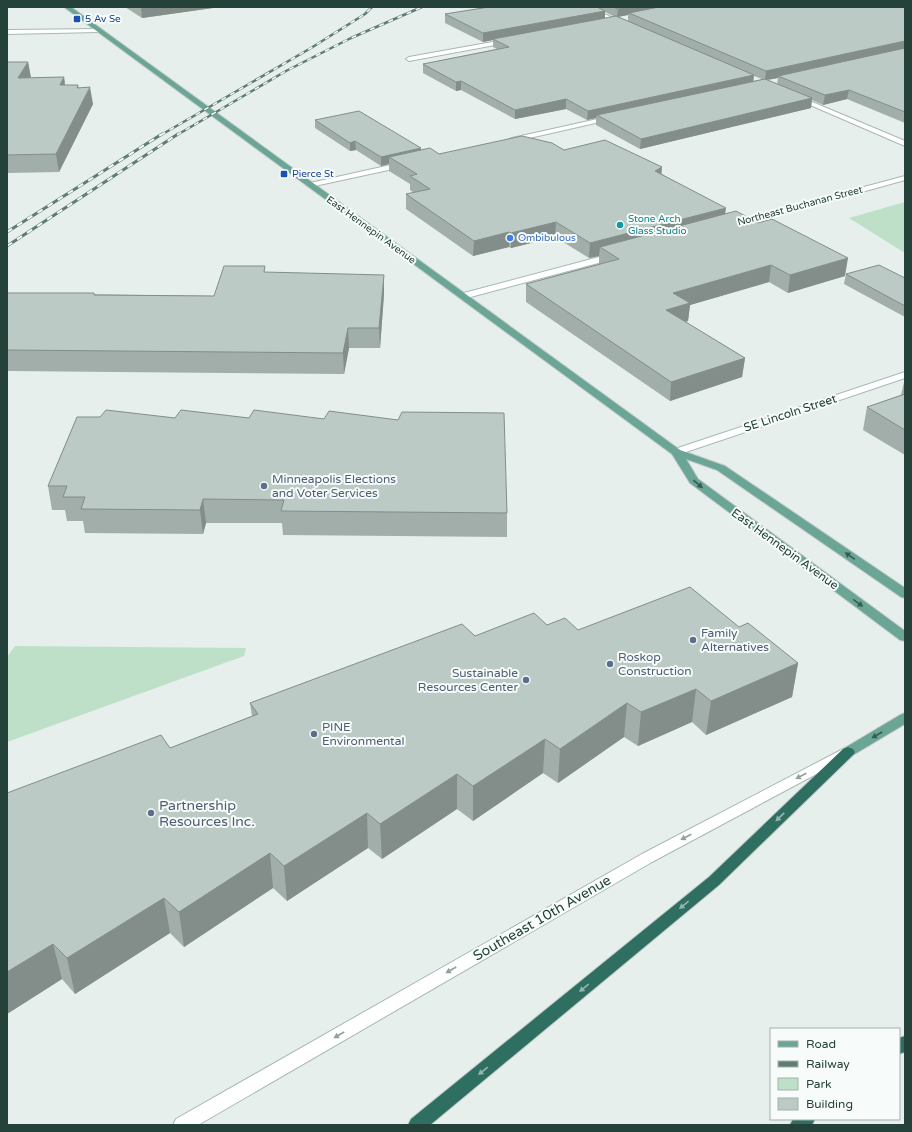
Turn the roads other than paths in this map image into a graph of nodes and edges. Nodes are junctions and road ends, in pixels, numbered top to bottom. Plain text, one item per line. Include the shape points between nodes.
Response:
1 (67, 7) edge
2 (584, 7) edge
3 (631, 18) edge
4 (616, 21) junction
5 (606, 23) edge
6 (633, 28) edge
7 (99, 30) junction
8 (7, 32) edge
9 (515, 40) edge
10 (409, 59) dead end
11 (786, 93) edge
12 (618, 116) edge
13 (505, 142) edge
14 (905, 144) edge
15 (415, 162) edge
16 (905, 178) edge
17 (310, 185) junction
18 (724, 227) edge
19 (624, 253) edge
20 (463, 296) junction
21 (905, 375) edge
22 (676, 452) junction
23 (905, 594) edge
24 (905, 637) edge
25 (905, 718) edge
26 (848, 752) junction
27 (182, 1125) edge
28 (417, 1125) edge

1 - 7 main road, East Hennepin Avenue
2 - 4 street
3 - 4 street
4 - 5 street
4 - 6 street
7 - 8 street
7 - 17 main road, East Hennepin Avenue
9 - 10 street
11 - 14 street
12 - 13 street
15 - 17 street
16 - 18 street, Northeast Buchanan Street
17 - 20 main road, East Hennepin Avenue
19 - 20 street
20 - 22 main road, East Hennepin Avenue
21 - 22 street, SE Lincoln Street
23 -> 22 main road, East Hennepin Avenue via 721,468
22 -> 24 main road, East Hennepin Avenue via 694,481
25 -> 26 main road, Southeast 10th Avenue
26 -> 27 street, Southeast 10th Avenue via 647,858
26 -> 28 highway via 714,881

